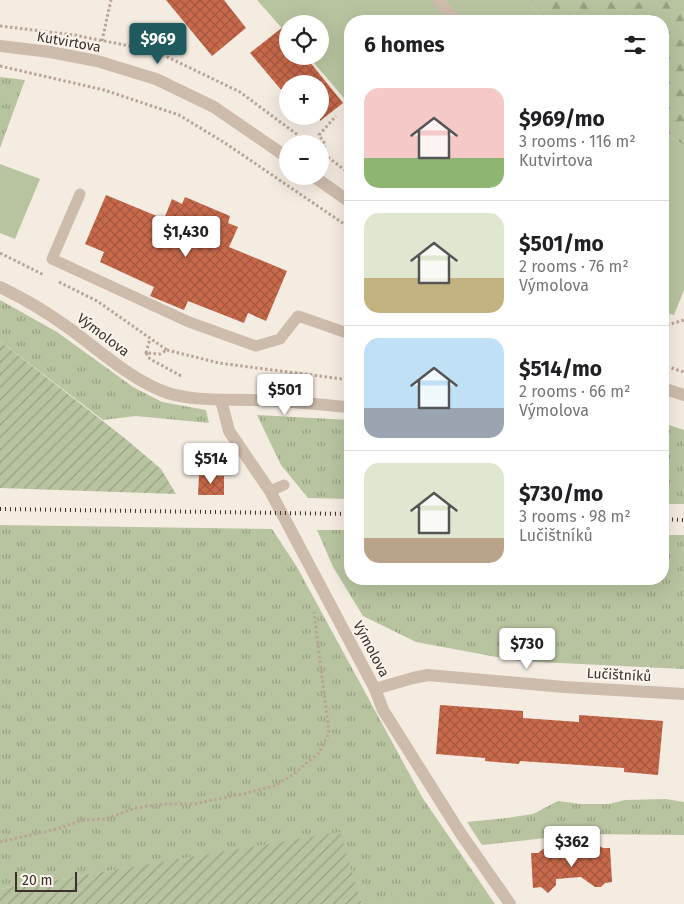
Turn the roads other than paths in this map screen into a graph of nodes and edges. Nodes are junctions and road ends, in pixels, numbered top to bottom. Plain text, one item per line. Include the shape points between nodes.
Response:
1 (438, 0) edge
2 (452, 15) edge
3 (0, 46) edge
4 (279, 152) edge
5 (326, 185) edge
6 (80, 194) dead end
7 (344, 198) edge
8 (0, 287) edge
9 (344, 332) edge
10 (669, 390) edge
11 (684, 395) edge
12 (222, 400) junction
13 (344, 407) edge
14 (284, 485) dead end
15 (270, 491) junction
16 (375, 689) junction
17 (684, 694) edge
18 (510, 904) edge

1 - 2 lane
3 - 4 street, Kutvirtova via 97,61 156,79 214,107
5 - 7 street
6 - 9 lane via 52,259 188,322 256,346 280,339 298,316
8 - 12 street, Výmolova via 66,325 112,362 161,391
10 - 11 street
12 - 13 street, Výmolova
12 - 15 street, Výmolova via 229,431
14 - 15 lane
15 - 16 street, Výmolova
16 - 17 street, Lučištníků via 428,675
16 - 18 street, Výmolova via 383,710 461,834

